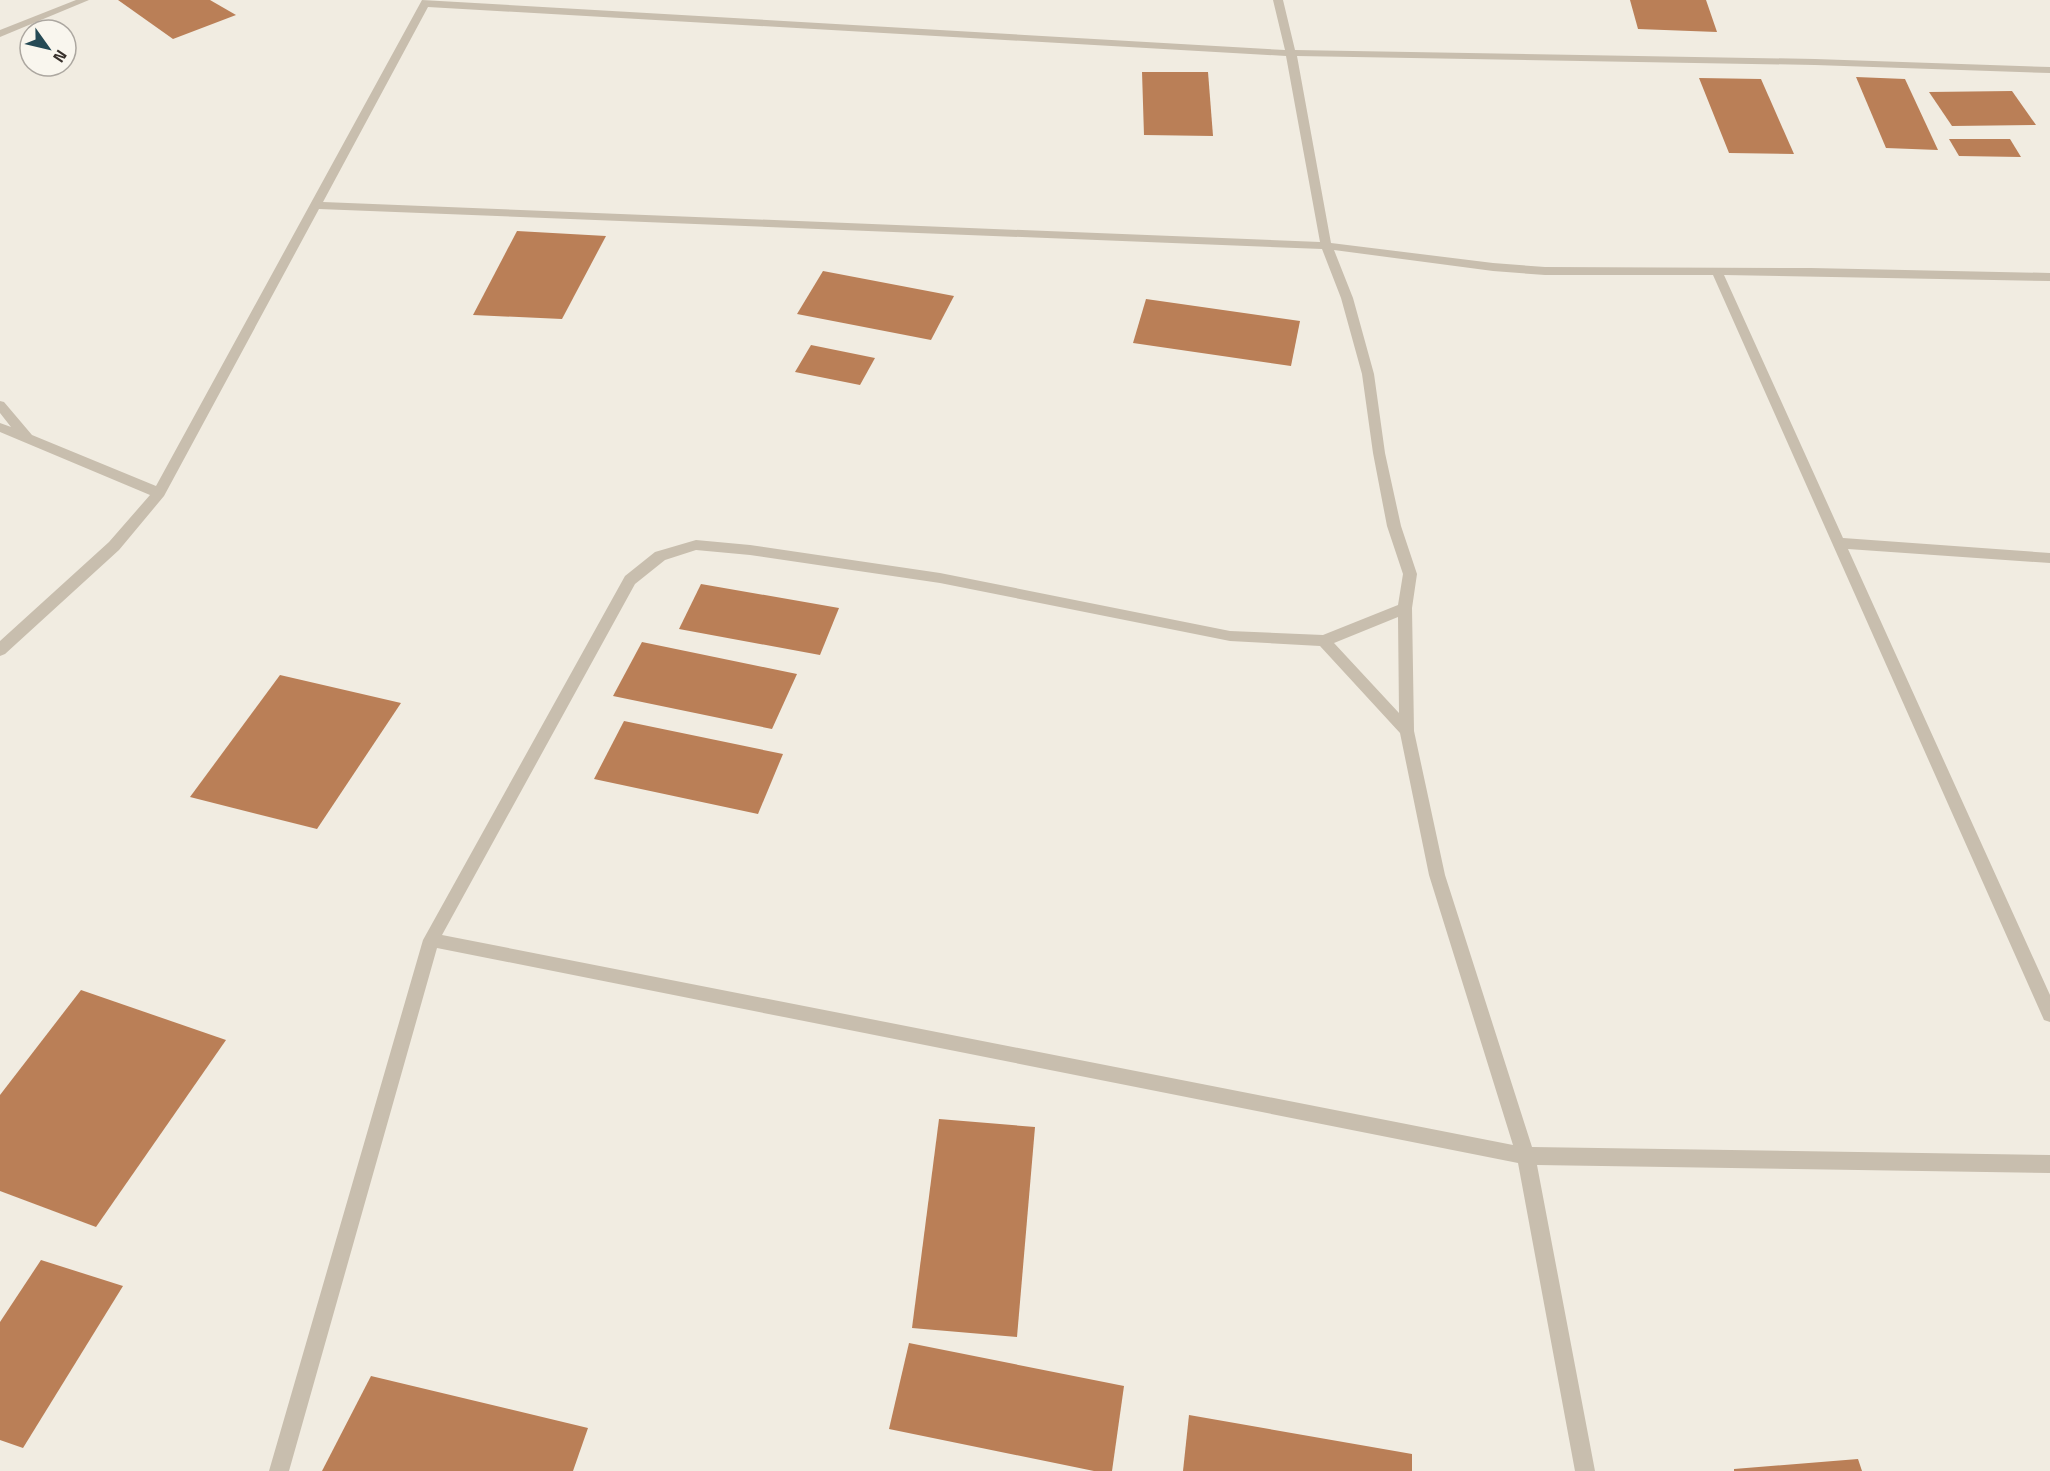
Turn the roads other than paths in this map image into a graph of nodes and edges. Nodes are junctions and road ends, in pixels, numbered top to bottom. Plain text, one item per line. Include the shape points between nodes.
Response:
1 (84, 0) edge
2 (1278, 0) edge
3 (426, 2) edge
4 (0, 34) edge
5 (1291, 53) junction
6 (2050, 70) edge
7 (314, 205) junction
8 (1326, 246) junction
9 (1717, 272) junction
10 (2050, 277) edge
11 (0, 405) edge
12 (0, 427) edge
13 (28, 438) junction
14 (159, 494) junction
15 (1839, 543) junction
16 (2050, 558) edge
17 (1404, 608) junction
18 (1324, 641) junction
19 (0, 650) edge
20 (1407, 730) junction
21 (431, 940) junction
22 (2050, 1014) edge
23 (1526, 1156) junction
24 (2050, 1164) edge
25 (279, 1471) edge
26 (1585, 1471) edge

1 - 4 street
2 - 5 street
3 - 5 street
3 - 7 street
5 - 6 street
5 - 8 street
7 - 8 street
7 - 14 street
8 - 9 street via 1545,271
8 - 17 street via 1347,298 1368,374 1394,526 1410,574
9 - 10 street
9 - 15 street
11 - 13 street
12 - 13 street
13 - 14 street
14 - 19 street via 114,546
15 - 16 street
15 - 22 street
17 - 18 street
17 - 20 street
18 - 20 street
18 - 21 street via 1230,636 940,578 750,550 696,545 660,556 630,580
20 - 23 street via 1437,875
21 - 23 street
21 - 25 street
23 - 24 street
23 - 26 street

